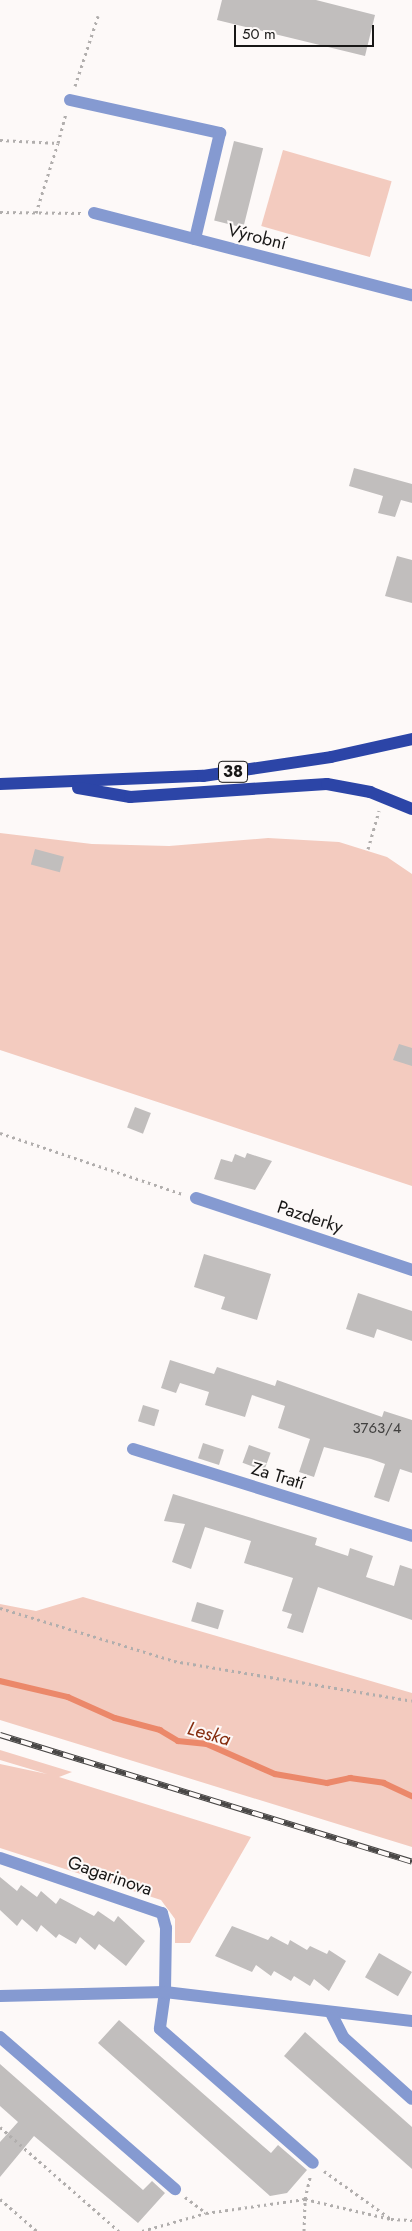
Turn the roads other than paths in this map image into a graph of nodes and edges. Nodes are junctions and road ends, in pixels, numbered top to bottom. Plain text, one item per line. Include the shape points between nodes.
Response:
1 (70, 100) dead end
2 (94, 213) road end
3 (195, 240) junction
4 (412, 295) edge
5 (412, 739) edge
6 (0, 784) edge
7 (51, 784) junction
8 (412, 809) edge
9 (196, 1198) road end
10 (412, 1270) edge
11 (133, 1449) dead end
12 (412, 1536) edge
13 (0, 1858) edge
14 (165, 1992) junction
15 (0, 1996) edge
16 (331, 2014) junction
17 (412, 2021) edge
18 (0, 2037) edge
19 (412, 2099) edge
20 (314, 2163) road end
21 (175, 2190) road end

1 - 3 street via 220,133
2 - 3 street, Výrobní
3 - 4 street, Výrobní
5 - 7 main road, 38 via 331,757 203,776
6 - 7 main road, 38
7 - 8 main road via 130,797 327,784 370,792
9 - 10 street, Pazderky
11 - 12 street, Za Tratí
13 - 14 street, Gagarinova via 162,1913 166,1928
14 - 15 street
14 - 16 street
14 - 20 street, Gagarinova via 160,2029
16 - 17 street
16 - 19 street via 344,2038
18 - 21 street

